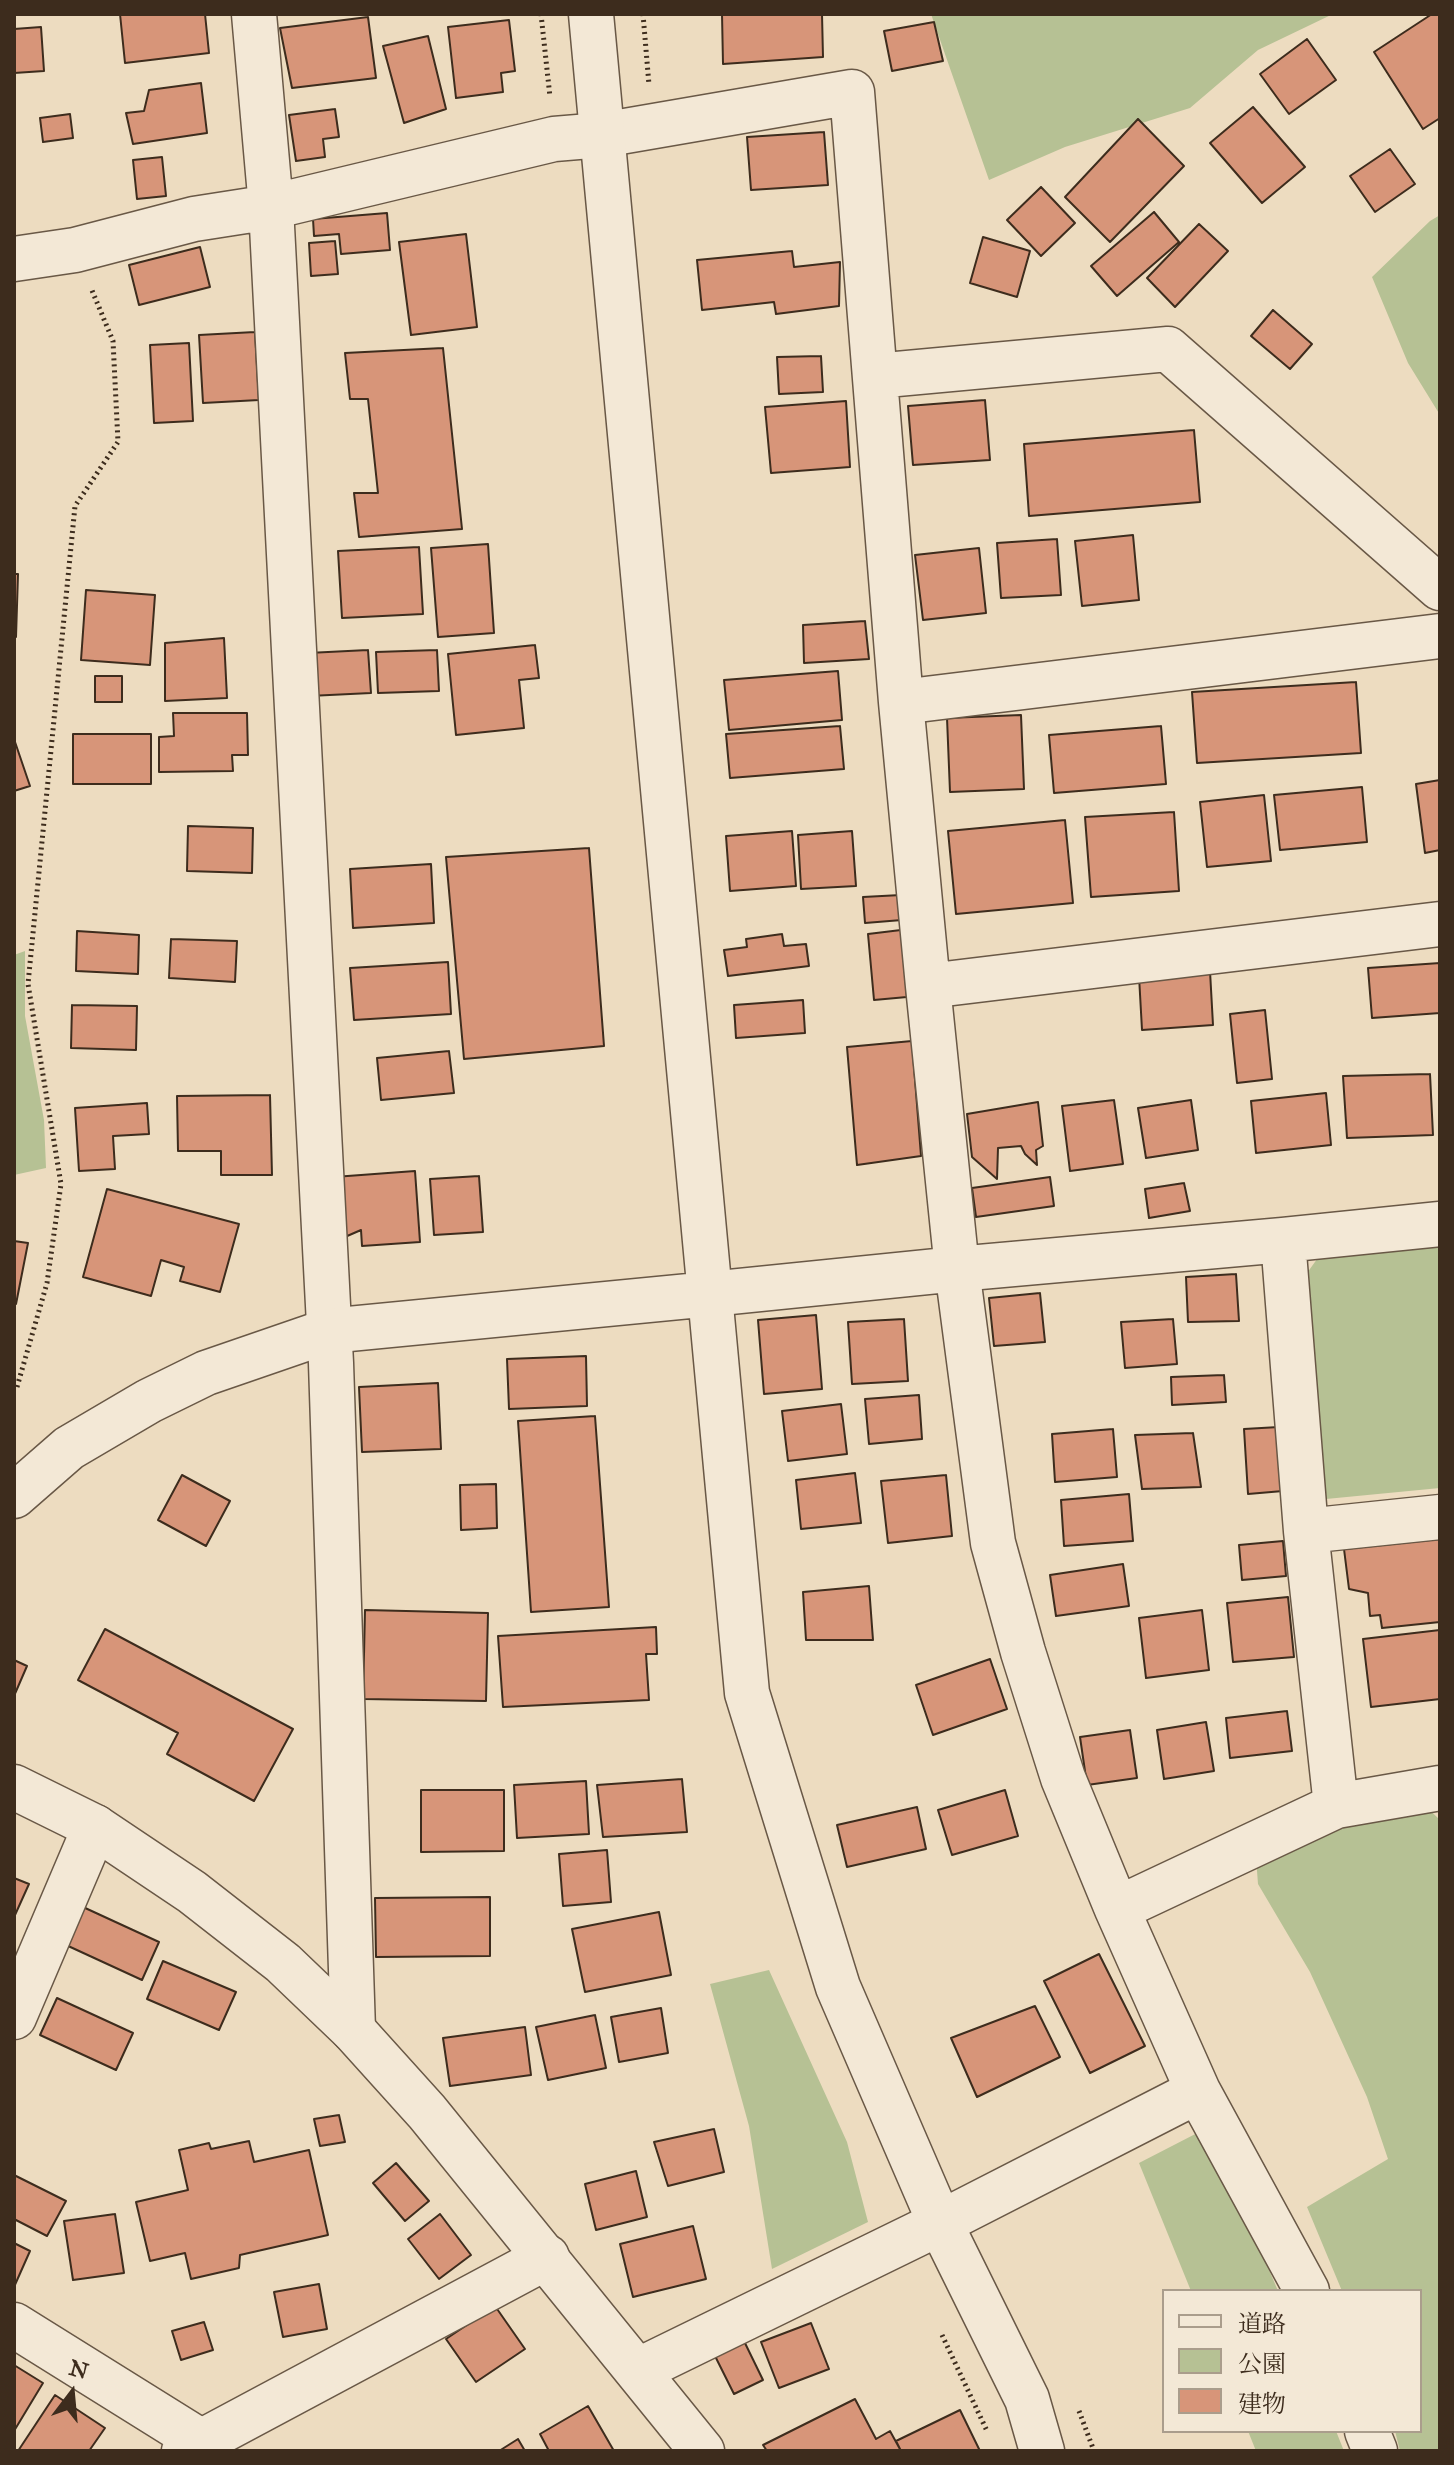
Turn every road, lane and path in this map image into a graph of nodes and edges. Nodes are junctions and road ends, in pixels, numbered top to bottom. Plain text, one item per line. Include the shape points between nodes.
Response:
1 (254, 14) edge
2 (541, 14) edge
3 (591, 14) edge
4 (602, 135) junction
5 (554, 139) junction
6 (271, 207) junction
7 (75, 250) junction
8 (14, 259) edge
9 (875, 376) junction
10 (1440, 588) edge
11 (1440, 636) edge
12 (901, 702) junction
13 (1440, 924) edge
14 (928, 986) junction
15 (1440, 1224) edge
16 (1283, 1240) junction
17 (957, 1269) junction
18 (710, 1294) junction
19 (328, 1331) junction
20 (17, 1387) dead end
21 (14, 1496) edge
22 (1440, 1517) edge
23 (1306, 1531) junction
24 (14, 1787) edge
25 (1440, 1788) edge
26 (1336, 1806) junction
27 (95, 1827) junction
28 (1117, 1909) junction
29 (14, 2017) edge
30 (353, 2030) junction
31 (1198, 2091) junction
32 (940, 2223) junction
33 (547, 2257) junction
34 (1306, 2289) edge
35 (14, 2325) edge
36 (939, 2328) dead end
37 (639, 2370) junction
38 (1082, 2417) dead end
39 (990, 2439) dead end
40 (198, 2448) edge
41 (702, 2451) edge
42 (1042, 2451) edge
43 (1094, 2451) edge

1 - 6 street
2 - 5 path
3 - 4 street
4 - 5 street
4 - 9 street via 852,92
4 - 18 street
5 - 6 street
6 - 7 street via 194,219
6 - 19 street
7 - 8 street
7 - 20 path via 113,341 118,442 75,506 28,984 61,1184 47,1283
9 - 10 street via 1168,349
9 - 12 street
11 - 12 street
12 - 14 street
13 - 14 street
14 - 17 street
15 - 16 street
16 - 17 street
16 - 23 street
17 - 18 street
17 - 28 street via 993,1543 1063,1778
18 - 19 street
18 - 32 street via 747,1693 838,1987
19 - 21 street via 206,1373 149,1401 69,1448
19 - 30 street
22 - 23 street
23 - 26 street
24 - 27 street
25 - 26 street
26 - 28 street
27 - 29 street
27 - 30 street via 192,1892 283,1963
28 - 31 street
30 - 33 street
31 - 32 street
31 - 34 street
32 - 37 street
32 - 42 street via 1027,2399
33 - 37 street
33 - 40 street
35 - 40 street
36 - 39 path
37 - 41 street
38 - 43 path

